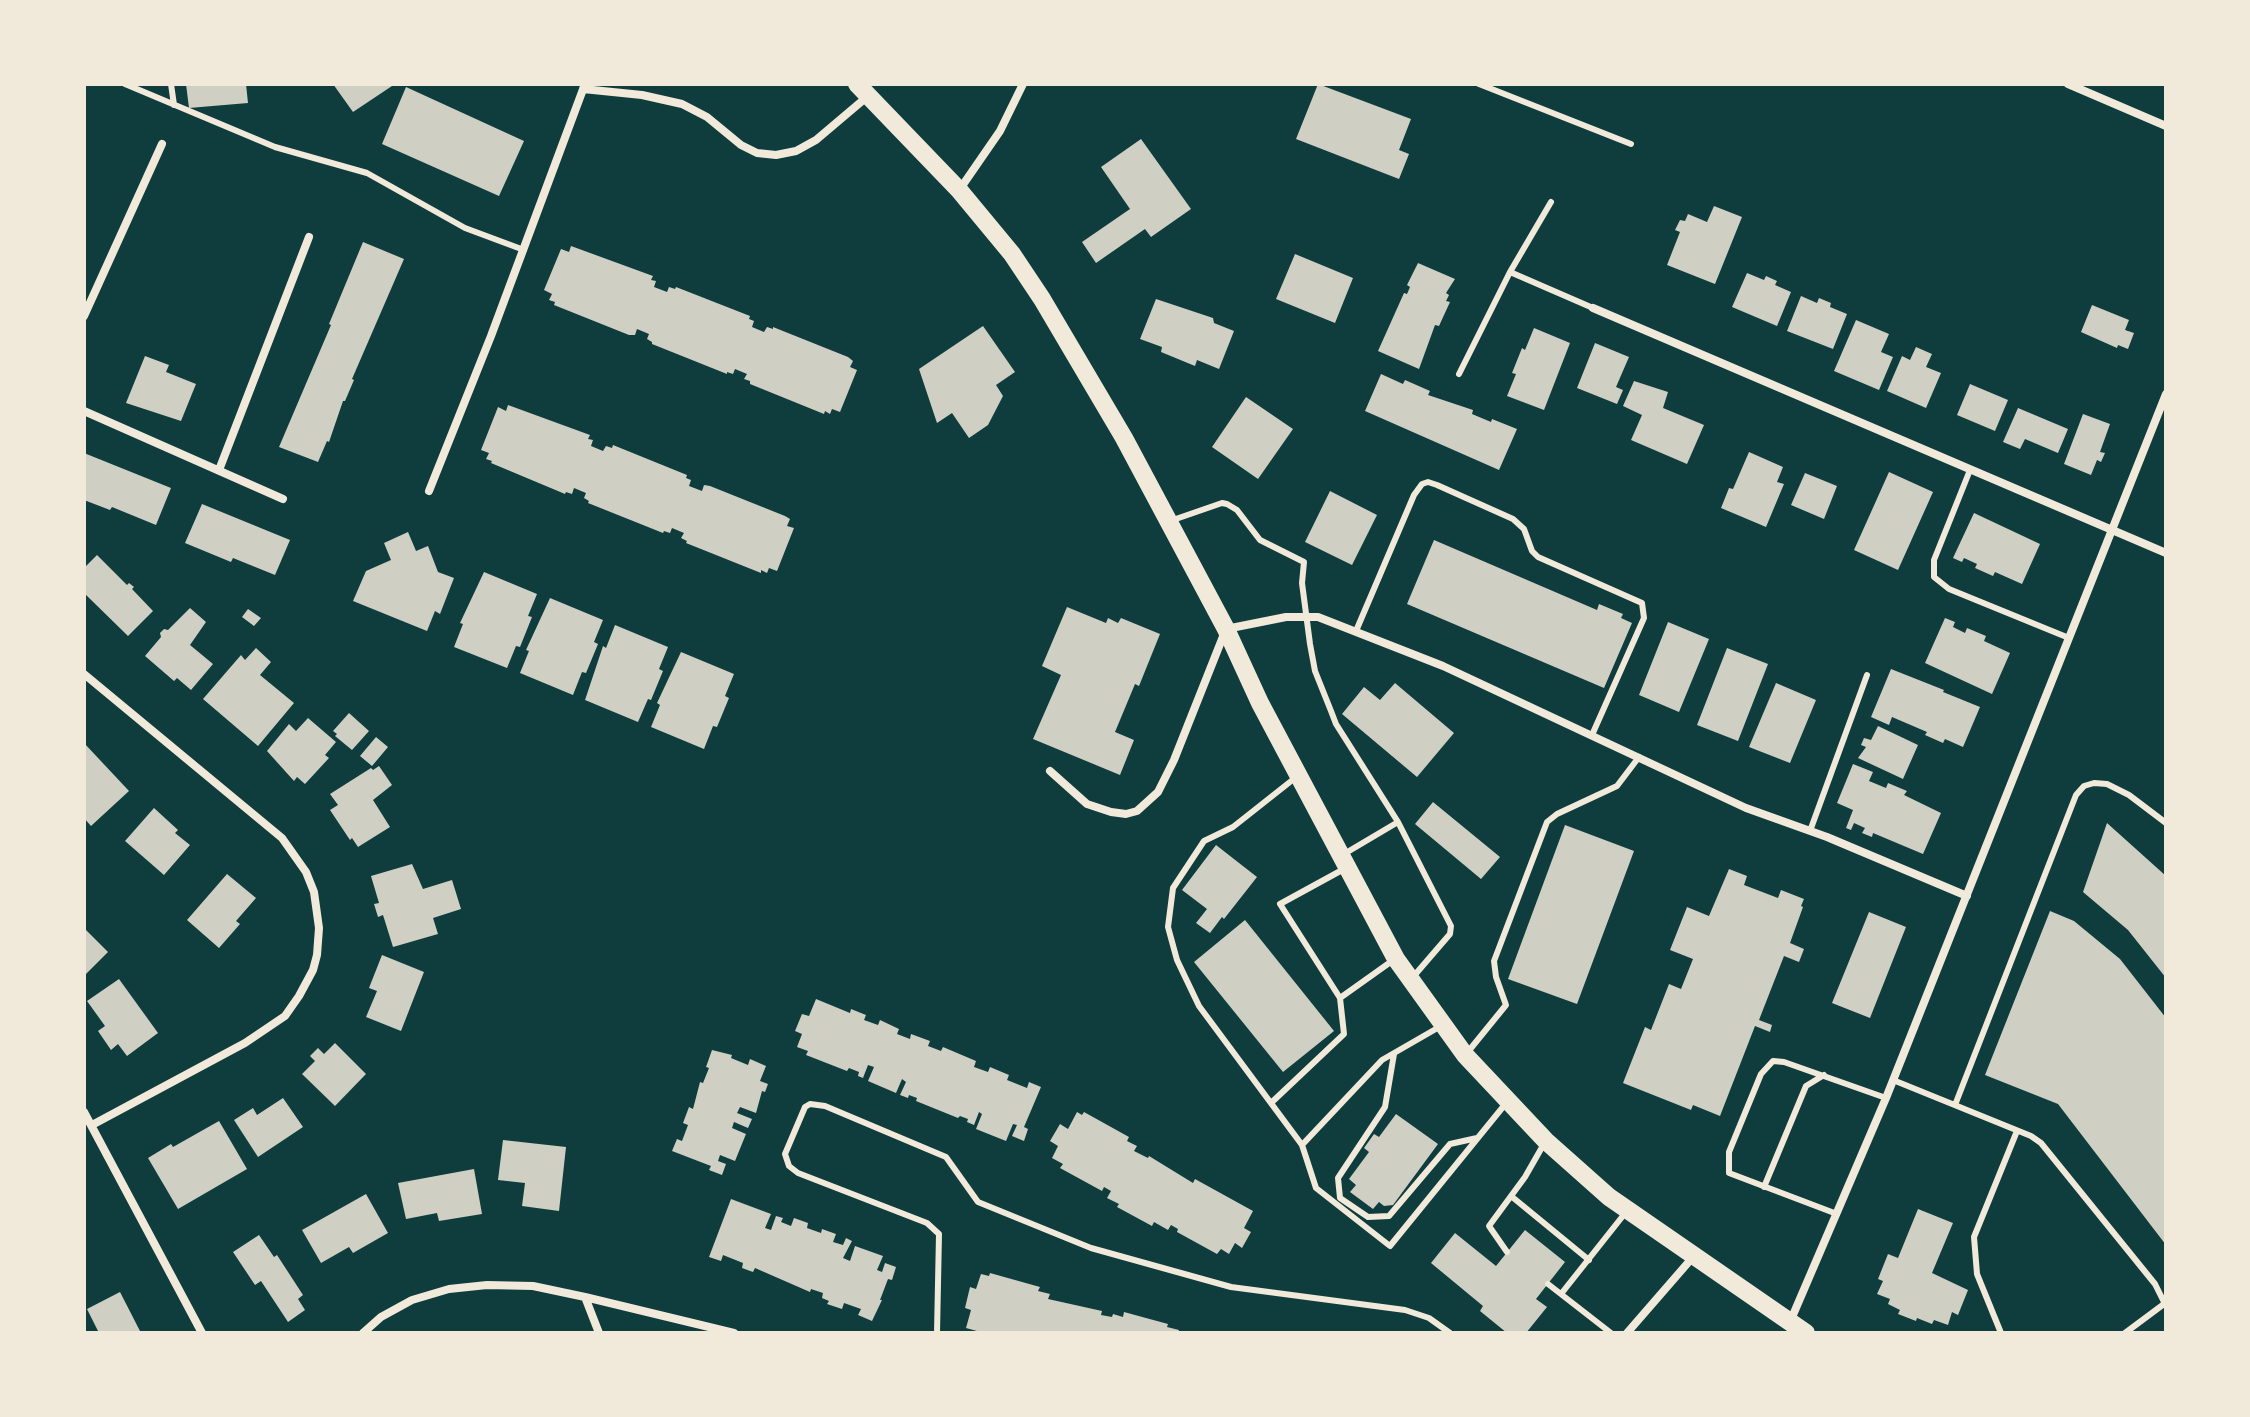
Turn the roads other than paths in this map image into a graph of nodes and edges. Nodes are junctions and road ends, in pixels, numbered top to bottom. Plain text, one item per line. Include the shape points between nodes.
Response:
1 (125, 84) edge
2 (171, 84) edge
3 (1023, 84) edge
4 (1479, 84) edge
5 (2068, 84) edge
6 (584, 87) edge
7 (862, 90) edge
8 (174, 105) junction
9 (2166, 126) edge
10 (162, 144) dead end
11 (1631, 144) dead end
12 (959, 190) junction
13 (1551, 202) dead end
14 (309, 237) dead end
15 (524, 250) junction
16 (1510, 272) junction
17 (1593, 308) joint
18 (84, 316) edge
19 (1459, 374) dead end
20 (2166, 394) edge
21 (84, 411) edge
22 (219, 470) junction
23 (1970, 470) junction
24 (429, 491) dead end
25 (283, 499) dead end
26 (1168, 521) junction
27 (2114, 529) junction
28 (2166, 553) edge
29 (1307, 616) junction
30 (1226, 629) junction
31 (1356, 631) junction
32 (2069, 638) junction
33 (84, 674) edge
34 (1867, 675) dead end
35 (1592, 735) junction
36 (1639, 757) junction
37 (1050, 771) dead end
38 (1297, 776) junction
39 (1398, 822) junction
40 (2166, 823) edge
41 (1810, 831) junction
42 (1344, 861) junction
43 (1967, 896) junction
44 (1396, 959) junction
45 (1411, 980) junction
46 (1340, 998) junction
47 (1442, 1026) junction
48 (1394, 1054) junction
49 (1465, 1055) junction
50 (1824, 1075) junction
51 (1893, 1080) junction
52 (1886, 1098) junction
53 (1507, 1102) junction
54 (1271, 1103) junction
55 (1955, 1105) junction
56 (84, 1112) edge
57 (92, 1125) junction
58 (2017, 1131) junction
59 (1479, 1138) junction
60 (1546, 1141) junction
61 (1302, 1145) junction
62 (1764, 1187) junction
63 (1511, 1196) junction
64 (1628, 1210) junction
65 (1837, 1214) junction
66 (1507, 1252) dead end
67 (1693, 1257) junction
68 (1589, 1260) junction
69 (1548, 1284) dead end
70 (1561, 1294) junction
71 (585, 1297) junction
72 (2165, 1305) edge
73 (1790, 1322) junction
74 (202, 1333) edge
75 (363, 1333) edge
76 (599, 1333) edge
77 (734, 1333) edge
78 (937, 1333) edge
79 (1450, 1333) edge
80 (1611, 1333) edge
81 (1627, 1333) edge
82 (1806, 1333) edge
83 (2001, 1333) edge
84 (2125, 1333) edge

1 - 8 lane
2 - 8 lane
3 - 12 street via 1000,131
4 - 11 lane
5 - 9 street
6 - 7 street via 682,104 741,145 776,155 816,140
6 - 15 street
7 - 12 main road
8 - 15 lane via 275,147 367,173 465,228
10 - 18 street
12 - 26 main road via 1042,299
13 - 16 lane
14 - 22 street
15 - 24 street
16 - 17 lane
16 - 19 lane
17 - 23 street
20 - 27 street
21 - 22 street
22 - 25 street
23 - 27 street
23 - 32 lane via 1934,560 1934,577 1949,589
26 - 29 lane via 1222,503 1237,510 1260,540 1304,562
26 - 30 main road
27 - 28 street
27 - 32 street
29 - 30 street
29 - 31 street
29 - 39 lane via 1315,671 1336,724
30 - 37 street via 1174,760 1146,805 1126,814 1095,808
30 - 38 main road
31 - 35 street
31 - 35 lane via 1414,495 1422,484 1437,485 1513,519 1538,557 1642,603 1644,618
32 - 43 street
33 - 57 street via 282,838 306,872 319,928 313,970 285,1016
34 - 41 lane
35 - 36 street
36 - 41 street via 1746,808
36 - 49 lane via 1617,786 1547,822 1494,961 1506,1005
38 - 42 main road
38 - 54 lane via 1233,827 1204,841 1173,888 1168,927 1199,1006
39 - 42 lane
39 - 45 lane via 1452,931
40 - 55 lane via 2107,784 2084,786 2076,795
41 - 43 street
42 - 44 main road
42 - 46 lane via 1280,904
43 - 51 street
44 - 45 main road
44 - 46 lane
45 - 47 main road
46 - 54 lane via 1344,1034
47 - 48 lane
47 - 49 main road
48 - 59 lane via 1385,1107 1338,1178 1340,1198 1368,1217 1389,1216 1450,1144
48 - 61 lane via 1382,1060
49 - 53 main road
50 - 52 lane
50 - 62 lane via 1806,1086
50 - 62 lane via 1773,1061 1761,1074 1727,1167 1733,1176
51 - 52 street
51 - 55 lane
52 - 65 street
53 - 59 lane
53 - 60 main road
54 - 61 lane
55 - 58 lane
56 - 57 street
57 - 74 street
58 - 72 lane via 2050,1151 2155,1284
58 - 83 lane via 1974,1237 1977,1274
59 - 61 lane via 1390,1246 1316,1188
60 - 63 lane
60 - 64 main road
62 - 65 lane
63 - 66 lane via 1489,1226
63 - 68 lane
64 - 67 main road
64 - 68 lane
65 - 73 street
67 - 73 main road
67 - 81 street
68 - 70 lane
69 - 70 lane
70 - 80 lane
71 - 75 street via 533,1286 449,1289 397,1306
71 - 76 street
71 - 77 street
72 - 84 lane
73 - 82 main road
78 - 79 lane via 939,1234 927,1223 789,1166 785,1154 810,1104 946,1157 978,1202 1091,1248 1231,1287 1405,1310

